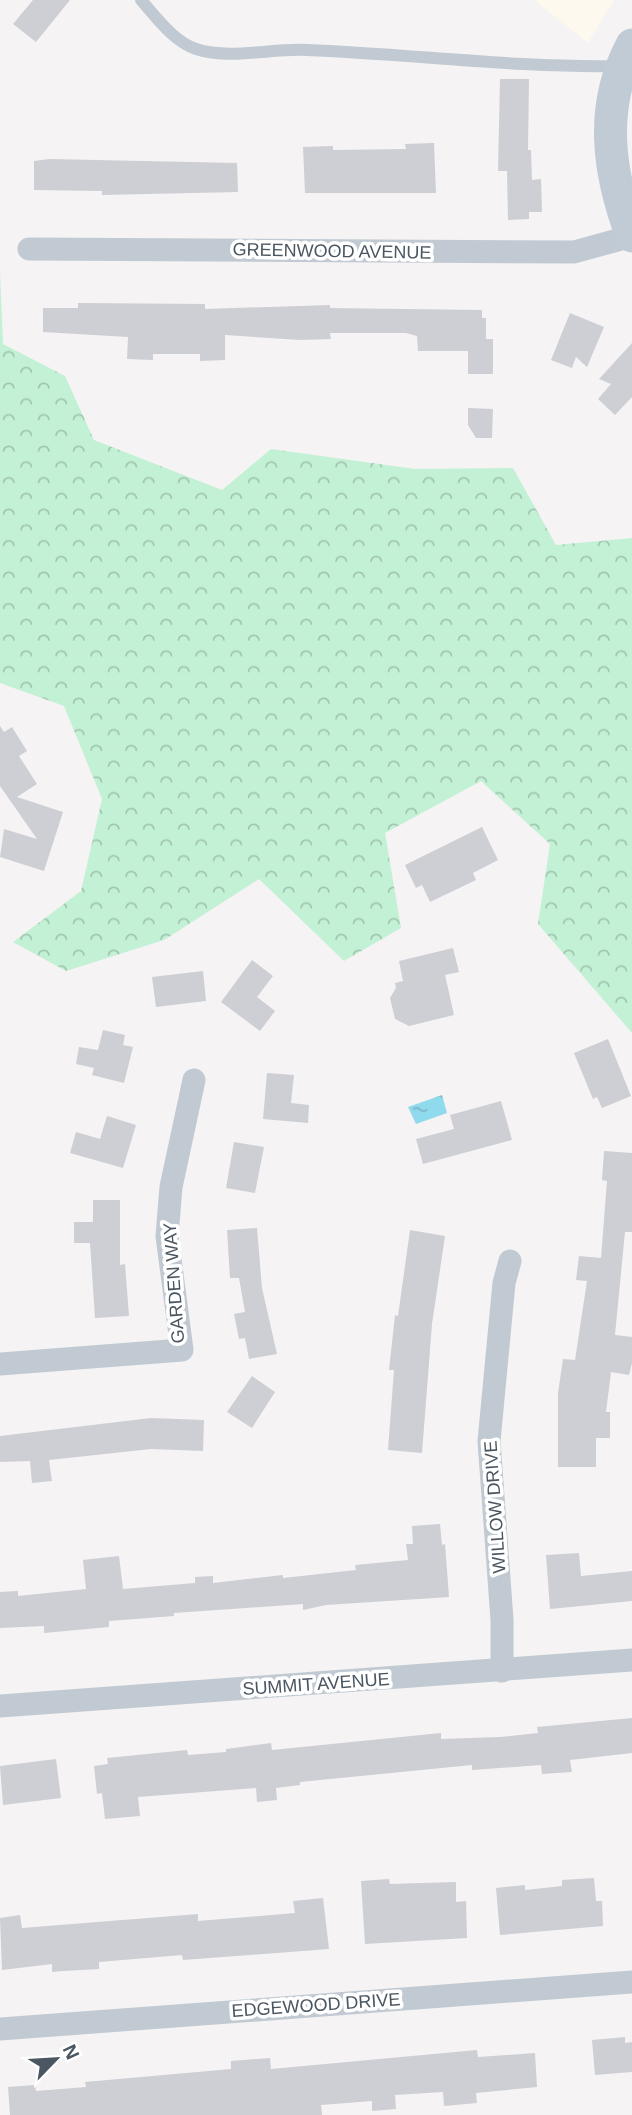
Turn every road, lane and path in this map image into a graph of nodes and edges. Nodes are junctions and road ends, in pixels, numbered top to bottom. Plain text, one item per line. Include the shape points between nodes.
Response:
1 (141, 0) edge
2 (626, 56) edge
3 (632, 236) edge
4 (29, 248) dead end
5 (194, 1080) dead end
6 (510, 1261) dead end
7 (0, 1364) edge
8 (632, 1660) edge
9 (502, 1671) junction
10 (0, 1706) edge
11 (632, 1982) edge
12 (0, 2029) edge

1 - 2 lane via 167,29 193,48 208,52 392,53 576,67
2 - 3 main road via 612,105 610,158
3 - 4 street, GREENWOOD AVENUE via 574,252
5 - 7 street, GARDEN WAY via 171,1187 167,1236 182,1350
6 - 9 street, WILLOW DRIVE via 503,1283 489,1441
8 - 9 street, SUMMIT AVENUE
9 - 10 street, SUMMIT AVENUE
11 - 12 street, EDGEWOOD DRIVE

